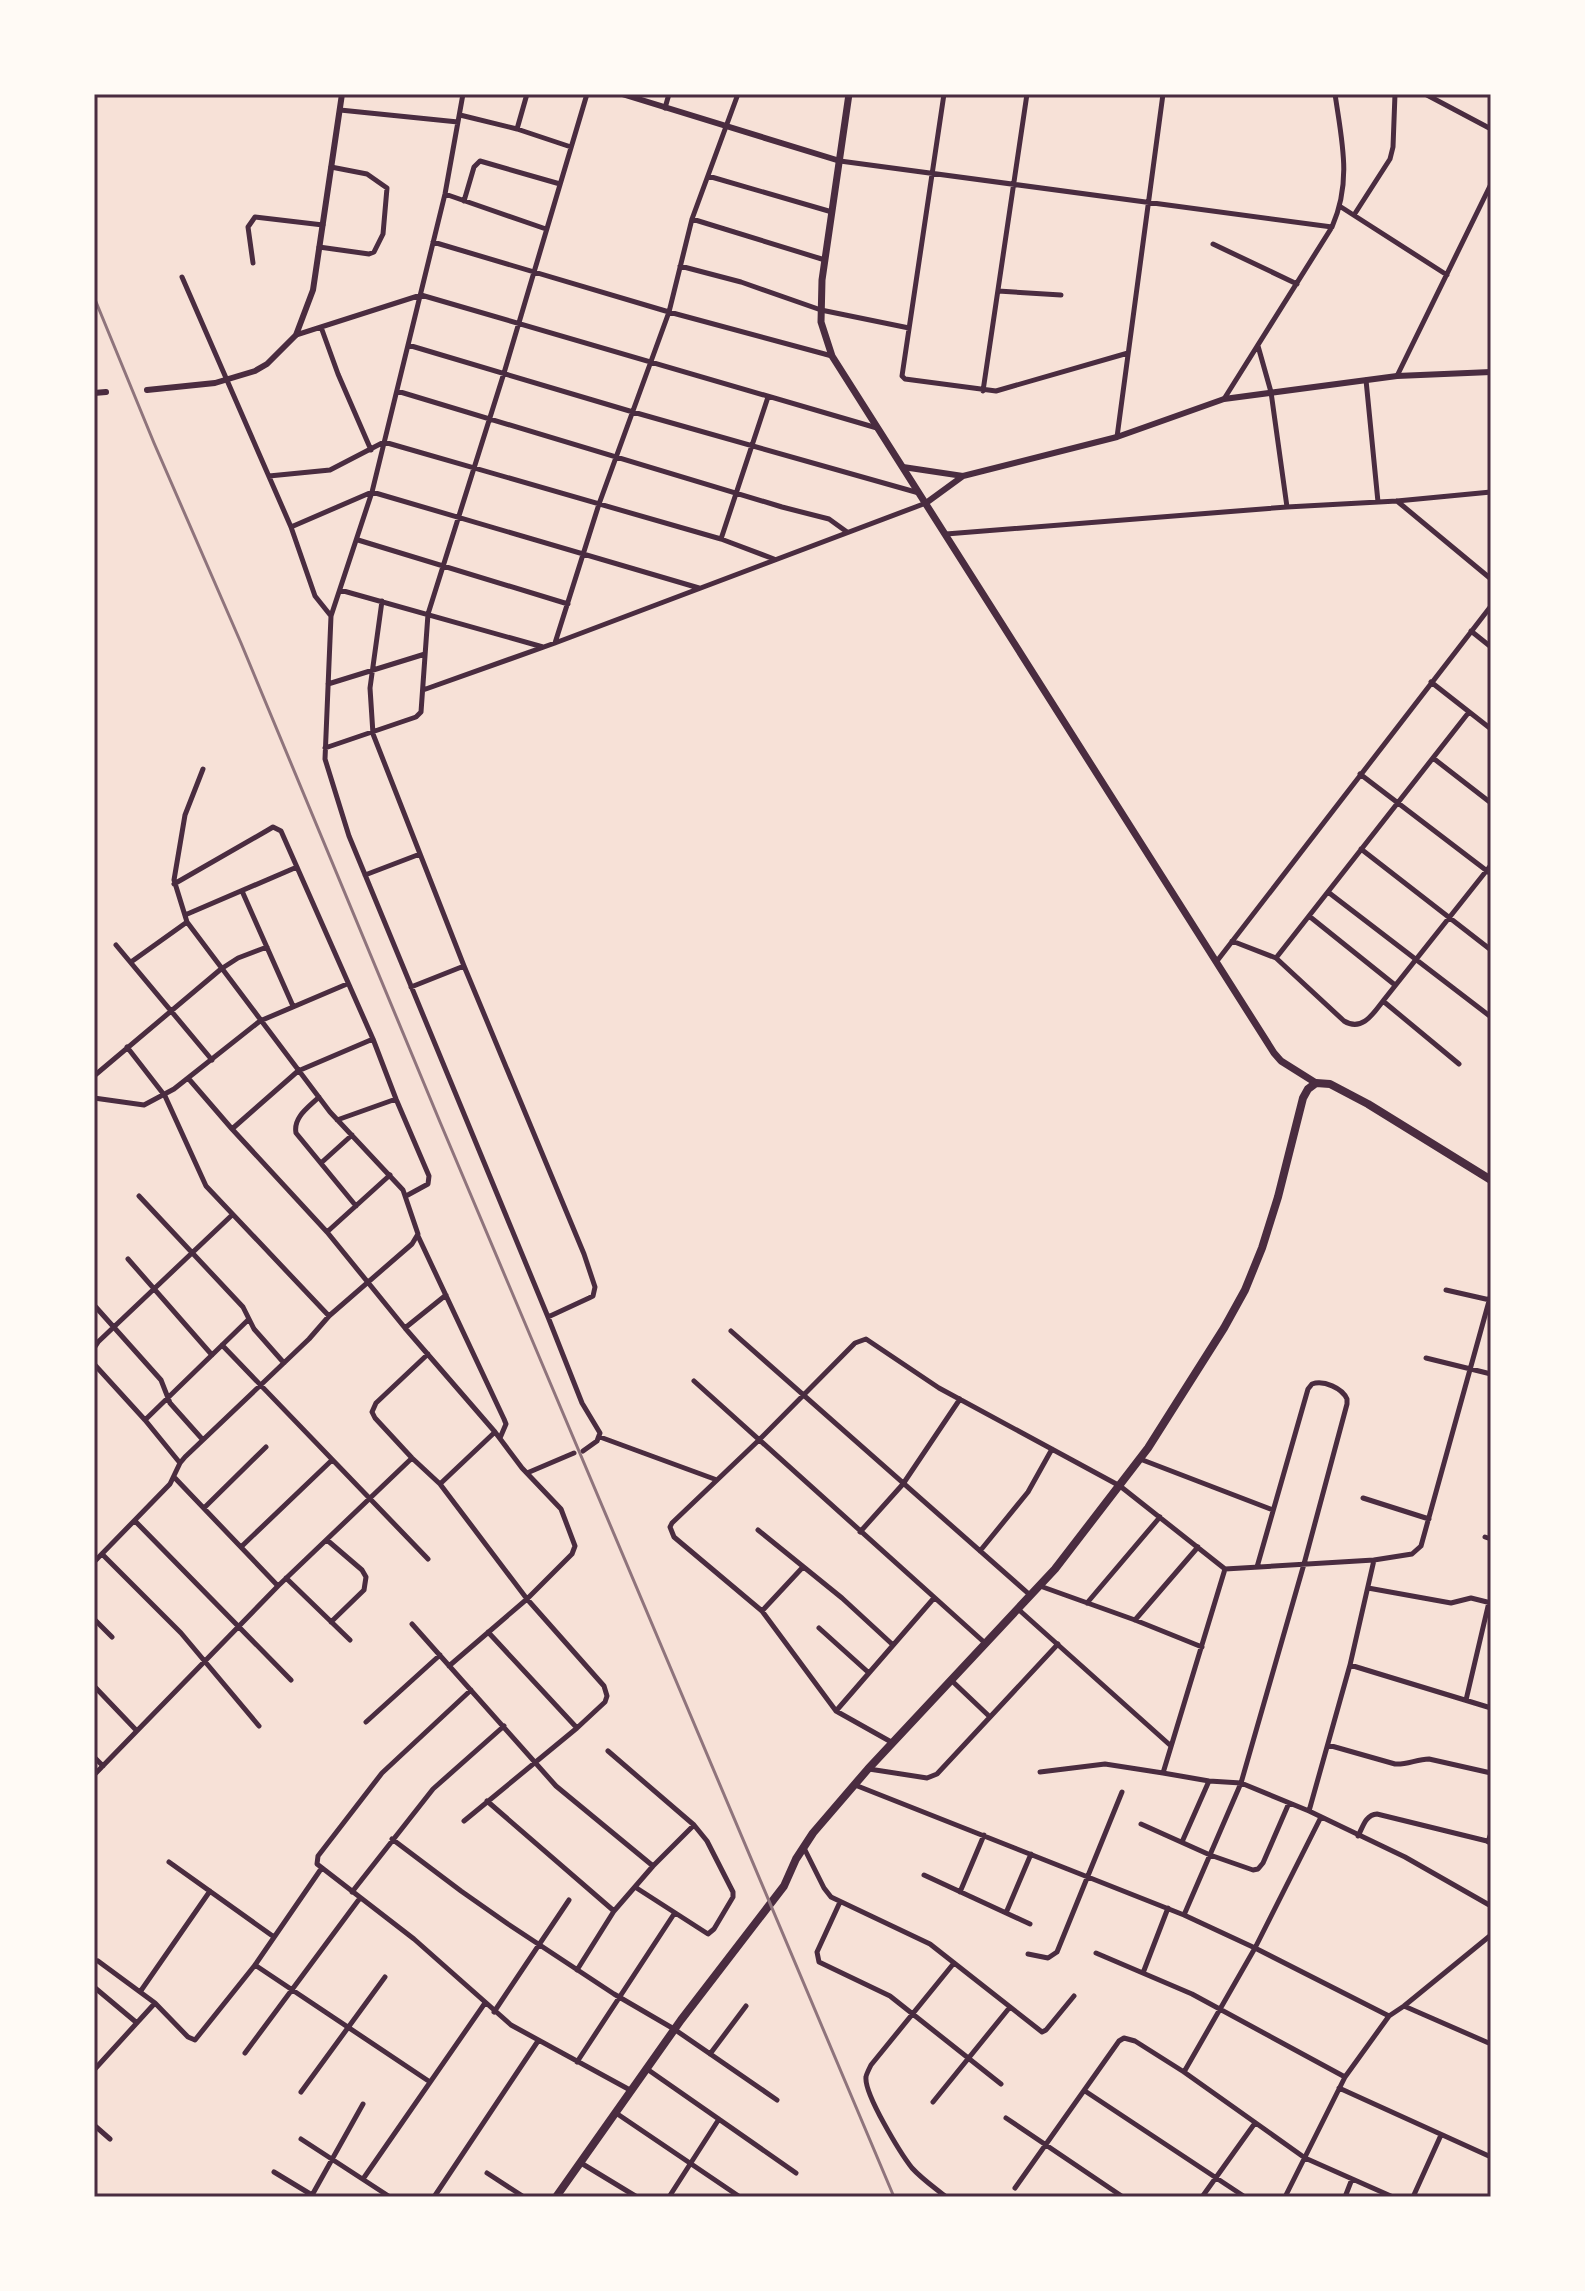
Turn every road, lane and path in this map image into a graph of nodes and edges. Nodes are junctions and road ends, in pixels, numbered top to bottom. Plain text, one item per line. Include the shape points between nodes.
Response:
1 (342, 94) edge
2 (463, 94) edge
3 (527, 94) edge
4 (587, 94) edge
5 (622, 94) edge
6 (669, 94) edge
7 (738, 94) edge
8 (849, 94) edge
9 (944, 94) edge
10 (1027, 94) edge
11 (1163, 94) edge
12 (1335, 94) edge
13 (1395, 94) edge
14 (1425, 94) edge
15 (665, 108) junction
16 (340, 110) junction
17 (459, 119) junction
18 (727, 127) junction
19 (517, 129) junction
20 (1491, 129) edge
21 (571, 147) junction
22 (840, 161) junction
23 (331, 167) junction
24 (932, 173) junction
25 (708, 176) junction
26 (560, 184) junction
27 (1014, 184) junction
28 (1491, 184) edge
29 (445, 194) junction
30 (464, 201) junction
31 (1149, 201) junction
32 (1341, 207) junction
33 (832, 212) junction
34 (1354, 215) junction
35 (692, 219) junction
36 (323, 225) junction
37 (1332, 227) junction
38 (546, 229) junction
39 (433, 242) junction
40 (1213, 244) dead end
41 (319, 247) junction
42 (826, 260) junction
43 (253, 263) dead end
44 (680, 266) junction
45 (534, 272) junction
46 (1447, 275) junction
47 (182, 277) dead end
48 (1297, 284) junction
49 (998, 291) junction
50 (421, 295) junction
51 (1061, 295) dead end
52 (821, 310) junction
53 (669, 312) junction
54 (518, 323) junction
55 (321, 327) junction
56 (909, 328) junction
57 (296, 335) junction
58 (408, 345) junction
59 (1258, 346) junction
60 (1128, 353) junction
61 (832, 356) junction
62 (650, 362) junction
63 (1491, 372) edge
64 (504, 373) junction
65 (1397, 376) junction
66 (228, 380) junction
67 (1366, 380) junction
68 (147, 390) dead end
69 (397, 391) junction
70 (983, 391) junction
71 (106, 392) dead end
72 (1271, 392) junction
73 (94, 393) edge
74 (768, 397) junction
75 (1224, 399) junction
76 (633, 412) junction
77 (489, 419) junction
78 (879, 429) junction
79 (1117, 437) junction
80 (384, 442) junction
81 (752, 446) junction
82 (371, 450) junction
83 (616, 457) junction
84 (474, 467) junction
85 (903, 467) junction
86 (269, 476) junction
87 (963, 476) junction
88 (372, 492) junction
89 (1491, 492) edge
90 (737, 493) junction
91 (919, 493) junction
92 (1397, 501) junction
93 (1378, 502) junction
94 (926, 503) junction
95 (599, 504) junction
96 (1287, 507) junction
97 (459, 518) junction
98 (291, 527) junction
99 (848, 532) junction
100 (945, 534) junction
101 (721, 539) junction
102 (358, 540) junction
103 (584, 555) junction
104 (775, 559) junction
105 (444, 565) junction
106 (1491, 579) edge
107 (699, 588) junction
108 (340, 590) junction
109 (382, 601) junction
110 (568, 604) junction
111 (1491, 606) edge
112 (428, 614) junction
113 (331, 616) junction
114 (1471, 631) junction
115 (555, 643) junction
116 (544, 647) junction
117 (1491, 647) edge
118 (425, 654) junction
119 (372, 669) junction
120 (1431, 682) junction
121 (328, 684) junction
122 (423, 690) junction
123 (1469, 712) junction
124 (1491, 729) edge
125 (373, 734) junction
126 (325, 748) junction
127 (1433, 758) junction
128 (203, 769) dead end
129 (1360, 774) junction
130 (1397, 803) junction
131 (1491, 803) edge
132 (1361, 849) junction
133 (420, 854) junction
134 (297, 867) junction
135 (1490, 870) edge
136 (365, 875) junction
137 (174, 884) junction
138 (242, 891) junction
139 (1328, 892) junction
140 (1309, 916) junction
141 (1450, 917) junction
142 (186, 919) junction
143 (1232, 941) junction
144 (116, 945) dead end
145 (267, 947) junction
146 (1491, 950) edge
147 (1276, 958) junction
148 (1415, 960) junction
149 (1217, 961) junction
150 (131, 962) junction
151 (464, 966) junction
152 (221, 969) junction
153 (347, 984) junction
154 (1396, 985) junction
155 (411, 987) junction
156 (1383, 1001) junction
157 (293, 1006) junction
158 (171, 1011) junction
159 (1491, 1017) edge
160 (260, 1021) junction
161 (373, 1039) junction
162 (127, 1047) junction
163 (212, 1060) junction
164 (1459, 1064) dead end
165 (298, 1071) junction
166 (94, 1076) edge
167 (188, 1078) junction
168 (1316, 1083) junction
169 (165, 1096) junction
170 (319, 1097) junction
171 (94, 1098) edge
172 (396, 1099) junction
173 (337, 1120) junction
174 (232, 1129) junction
175 (352, 1135) junction
176 (321, 1163) junction
177 (390, 1175) junction
178 (1491, 1180) edge
179 (139, 1196) dead end
180 (406, 1196) junction
181 (356, 1206) junction
182 (231, 1215) junction
183 (327, 1232) junction
184 (418, 1234) junction
185 (193, 1254) junction
186 (128, 1259) dead end
187 (366, 1282) junction
188 (155, 1290) junction
189 (1446, 1290) dead end
190 (446, 1295) junction
191 (1490, 1298) edge
192 (94, 1305) edge
193 (329, 1316) junction
194 (548, 1317) junction
195 (249, 1319) junction
196 (115, 1328) junction
197 (405, 1328) junction
198 (731, 1331) dead end
199 (222, 1345) junction
200 (94, 1348) edge
201 (428, 1354) junction
202 (212, 1355) junction
203 (1426, 1358) dead end
204 (284, 1363) junction
205 (94, 1364) edge
206 (1471, 1369) junction
207 (1491, 1374) edge
208 (694, 1381) dead end
209 (260, 1385) junction
210 (804, 1395) junction
211 (168, 1398) junction
212 (960, 1399) junction
213 (145, 1420) junction
214 (495, 1432) junction
215 (600, 1435) junction
216 (500, 1438) junction
217 (203, 1440) junction
218 (759, 1440) junction
219 (266, 1447) dead end
220 (1052, 1449) junction
221 (583, 1451) dead end
222 (574, 1453) dead end
223 (412, 1458) junction
224 (1140, 1459) junction
225 (331, 1461) junction
226 (180, 1463) junction
227 (527, 1473) junction
228 (174, 1477) junction
229 (717, 1480) junction
230 (440, 1484) junction
231 (903, 1484) junction
232 (1120, 1486) junction
233 (1363, 1498) dead end
234 (370, 1499) junction
235 (204, 1508) junction
236 (1273, 1510) junction
237 (1160, 1517) junction
238 (1429, 1519) junction
239 (135, 1521) junction
240 (758, 1530) dead end
241 (860, 1532) junction
242 (327, 1540) junction
243 (241, 1547) junction
244 (1198, 1547) junction
245 (980, 1551) junction
246 (102, 1554) junction
247 (428, 1559) dead end
248 (1374, 1560) junction
249 (94, 1562) edge
250 (1304, 1564) junction
251 (803, 1567) junction
252 (1257, 1567) junction
253 (1225, 1569) junction
254 (286, 1578) junction
255 (278, 1586) junction
256 (1039, 1586) junction
257 (1368, 1588) junction
258 (1031, 1595) junction
259 (934, 1598) junction
260 (527, 1599) junction
261 (1087, 1603) junction
262 (1490, 1603) edge
263 (1018, 1609) junction
264 (762, 1611) junction
265 (94, 1619) edge
266 (1135, 1620) junction
267 (331, 1622) junction
268 (412, 1624) dead end
269 (239, 1625) junction
270 (819, 1628) dead end
271 (488, 1632) junction
272 (112, 1637) dead end
273 (350, 1640) dead end
274 (986, 1644) junction
275 (1058, 1644) junction
276 (893, 1645) junction
277 (1202, 1647) junction
278 (440, 1655) junction
279 (204, 1661) junction
280 (1350, 1665) junction
281 (449, 1666) junction
282 (869, 1673) junction
283 (291, 1680) dead end
284 (951, 1680) junction
285 (94, 1686) edge
286 (471, 1690) junction
287 (1466, 1700) junction
288 (1491, 1708) edge
289 (836, 1711) junction
290 (990, 1717) junction
291 (366, 1722) dead end
292 (259, 1726) dead end
293 (504, 1726) junction
294 (577, 1728) junction
295 (136, 1730) junction
296 (893, 1743) junction
297 (1328, 1745) junction
298 (1171, 1746) junction
299 (608, 1751) dead end
300 (94, 1757) edge
301 (534, 1763) junction
302 (103, 1766) junction
303 (868, 1769) junction
304 (1040, 1772) dead end
305 (1163, 1773) junction
306 (1491, 1773) edge
307 (94, 1775) edge
308 (1209, 1781) junction
309 (1241, 1783) junction
310 (854, 1784) junction
311 (1122, 1792) dead end
312 (487, 1801) junction
313 (1289, 1803) junction
314 (1309, 1811) junction
315 (1321, 1817) junction
316 (464, 1821) dead end
317 (1141, 1824) dead end
318 (694, 1825) junction
319 (1491, 1833) edge
320 (984, 1835) junction
321 (1358, 1836) junction
322 (392, 1839) junction
323 (1182, 1842) junction
324 (1490, 1842) edge
325 (804, 1847) junction
326 (1031, 1854) junction
327 (1210, 1855) junction
328 (169, 1862) dead end
329 (653, 1866) junction
330 (321, 1869) junction
331 (924, 1875) dead end
332 (1087, 1876) junction
333 (635, 1887) junction
334 (210, 1891) junction
335 (352, 1892) junction
336 (960, 1892) junction
337 (360, 1898) junction
338 (569, 1900) dead end
339 (840, 1902) junction
340 (1491, 1906) edge
341 (1168, 1908) junction
342 (614, 1911) junction
343 (1006, 1913) junction
344 (674, 1914) junction
345 (1184, 1915) junction
346 (1030, 1924) dead end
347 (1491, 1935) edge
348 (274, 1937) junction
349 (539, 1944) junction
350 (1255, 1948) junction
351 (1096, 1953) dead end
352 (1028, 1954) dead end
353 (98, 1961) dead end
354 (954, 1963) junction
355 (255, 1965) junction
356 (577, 1970) junction
357 (1143, 1973) junction
358 (385, 1977) dead end
359 (94, 1987) edge
360 (291, 1989) junction
361 (140, 1992) junction
362 (1074, 1996) dead end
363 (619, 1997) junction
364 (155, 2003) junction
365 (485, 2003) junction
366 (746, 2006) dead end
367 (1404, 2006) junction
368 (1010, 2007) junction
369 (1219, 2009) junction
370 (494, 2012) junction
371 (913, 2013) junction
372 (1389, 2016) junction
373 (137, 2023) junction
374 (349, 2027) junction
375 (674, 2029) junction
376 (538, 2041) junction
377 (1491, 2044) edge
378 (245, 2053) dead end
379 (710, 2054) junction
380 (969, 2057) junction
381 (94, 2059) edge
382 (577, 2062) junction
383 (100, 2064) junction
384 (647, 2069) junction
385 (94, 2070) edge
386 (1184, 2072) junction
387 (1345, 2077) junction
388 (430, 2082) junction
389 (1001, 2084) dead end
390 (1339, 2088) junction
391 (631, 2091) junction
392 (1085, 2091) junction
393 (301, 2092) dead end
394 (777, 2100) dead end
395 (933, 2102) dead end
396 (363, 2104) dead end
397 (616, 2113) junction
398 (1006, 2118) dead end
399 (719, 2119) junction
400 (1255, 2123) junction
401 (94, 2125) edge
402 (1441, 2135) junction
403 (110, 2139) dead end
404 (301, 2139) dead end
405 (1046, 2144) junction
406 (1491, 2157) edge
407 (331, 2158) junction
408 (1305, 2158) junction
409 (581, 2163) junction
410 (690, 2164) junction
411 (274, 2172) dead end
412 (487, 2173) dead end
413 (796, 2173) dead end
414 (1216, 2178) junction
415 (363, 2179) junction
416 (1352, 2179) junction
417 (1015, 2188) dead end
418 (311, 2196) edge
419 (390, 2197) edge
420 (434, 2197) edge
421 (524, 2197) edge
422 (556, 2197) edge
423 (637, 2197) edge
424 (669, 2197) edge
425 (740, 2197) edge
426 (946, 2197) edge
427 (1123, 2197) edge
428 (1202, 2197) edge
429 (1245, 2197) edge
430 (1285, 2197) edge
431 (1345, 2197) edge
432 (1393, 2197) edge
433 (1413, 2197) edge

1 - 16 street
2 - 17 street
3 - 19 street
4 - 21 street
5 - 15 street
6 - 15 street
7 - 18 street
8 - 22 main road
9 - 24 street
10 - 27 street
11 - 31 street
12 - 32 street via 1344,184
13 - 34 street via 1390,159
14 - 20 street
15 - 18 street
16 - 17 street
16 - 23 street
17 - 19 street
17 - 29 street
18 - 22 street
18 - 25 street
19 - 21 street
21 - 26 street
22 - 24 street
22 - 33 main road
23 - 36 street
23 - 41 street via 367,174 387,188 383,234 369,254
24 - 27 street
24 - 56 street
25 - 33 street
25 - 35 street
26 - 30 street via 480,161
26 - 38 street
27 - 31 street
27 - 49 street
28 - 46 street
29 - 30 street
29 - 39 street
30 - 38 street
31 - 37 street
31 - 60 street
32 - 34 street
32 - 37 street
33 - 42 main road
34 - 46 street
35 - 42 street
35 - 44 street
36 - 41 street
36 - 43 street via 255,217 248,227
37 - 48 street
38 - 45 street
39 - 45 street
39 - 50 street
40 - 48 street
41 - 57 street via 313,290
42 - 52 main road
44 - 52 street
44 - 53 street
45 - 53 street
45 - 54 street
46 - 65 street
47 - 66 street
48 - 59 street
49 - 51 street
49 - 70 street
50 - 54 street
50 - 55 street
50 - 58 street
52 - 56 street
52 - 61 main road
53 - 61 street
53 - 62 street
54 - 62 street
54 - 64 street
55 - 57 street
55 - 82 street
56 - 70 street via 901,372 905,379
57 - 66 street via 267,364
58 - 64 street
58 - 69 street
59 - 72 street
59 - 75 street
60 - 70 street
60 - 79 street
61 - 78 main road
62 - 74 street
62 - 76 street
63 - 65 street
64 - 76 street
64 - 77 street
65 - 67 street
66 - 68 street
66 - 86 street
67 - 72 street
67 - 93 street
69 - 77 street
69 - 80 street
71 - 73 street
72 - 75 street
72 - 96 street
74 - 78 street
74 - 81 street
75 - 79 street
76 - 81 street
76 - 83 street
77 - 83 street
77 - 84 street
78 - 85 main road
79 - 87 street
80 - 82 street
80 - 84 street
80 - 88 street
81 - 90 street
81 - 91 street
82 - 86 street via 330,470
83 - 90 street
83 - 95 street
84 - 95 street
84 - 97 street
85 - 87 street
85 - 91 main road
86 - 98 street
87 - 94 street
88 - 97 street
88 - 98 street
88 - 102 street
89 - 92 street
90 - 99 street via 829,519
90 - 101 street
91 - 94 main road
92 - 93 street
92 - 106 street
93 - 96 street
94 - 99 street
94 - 100 main road
95 - 101 street
95 - 103 street
96 - 100 street
97 - 103 street
97 - 105 street
98 - 113 street via 315,596
99 - 104 street
100 - 149 main road
101 - 104 street
102 - 105 street
102 - 108 street
103 - 107 street
103 - 110 street
104 - 107 street
105 - 110 street
105 - 112 street
107 - 115 street
108 - 109 street
108 - 113 street
109 - 112 street
109 - 119 street
110 - 115 street
111 - 114 street
112 - 116 street
112 - 118 street
113 - 121 street
114 - 117 street
114 - 120 street
115 - 116 street
116 - 122 street
118 - 119 street
118 - 122 street
119 - 121 street
119 - 125 street
120 - 123 street
120 - 129 street
121 - 126 street
122 - 125 street via 423,706 416,717
123 - 124 street
123 - 127 street
125 - 126 street
125 - 133 street
126 - 136 street
127 - 130 street
127 - 131 street
128 - 137 street via 182,825
129 - 130 street
129 - 143 street
130 - 132 street
130 - 135 street
132 - 139 street
132 - 141 street
133 - 136 street
133 - 151 street
134 - 137 street via 284,836 273,827
134 - 138 street
134 - 153 street
135 - 141 street
136 - 155 street
137 - 142 street
138 - 142 street
138 - 145 street
139 - 140 street
139 - 148 street
140 - 147 street
140 - 154 street
141 - 146 street
141 - 148 street
142 - 150 street
142 - 152 street
143 - 147 street
143 - 149 street
144 - 150 street
145 - 152 street
145 - 157 street
147 - 156 street via 1351,1025 1360,1025
148 - 154 street
148 - 159 street
149 - 168 main road via 1274,1053
150 - 158 street
151 - 155 street
151 - 194 street via 595,1287 593,1296
152 - 158 street
152 - 160 street
153 - 157 street
153 - 161 street
154 - 156 street
155 - 194 street
156 - 164 street
157 - 160 street
158 - 162 street
158 - 163 street
160 - 163 street
160 - 165 street
161 - 165 street
161 - 172 street
162 - 166 street
162 - 169 street
163 - 167 street
165 - 170 street
165 - 174 street
167 - 169 street
167 - 174 street
168 - 178 main road via 1330,1084 1368,1104
168 - 224 main road via 1303,1098 1278,1197 1245,1290
169 - 171 street via 139,1106
169 - 182 street via 202,1180
170 - 173 street
170 - 176 street via 295,1126
172 - 173 street
172 - 180 street via 429,1176 428,1184
173 - 175 street
174 - 183 street
175 - 176 street
175 - 177 street
176 - 181 street
177 - 180 street
177 - 181 street
179 - 185 street
180 - 184 street
181 - 183 street
182 - 185 street
182 - 193 street
183 - 187 street
184 - 187 street
184 - 190 street
185 - 188 street
185 - 195 street
186 - 188 street
187 - 193 street
187 - 197 street
188 - 196 street
188 - 202 street
189 - 191 street
190 - 197 street
190 - 216 street via 506,1424
191 - 206 street
192 - 196 street
193 - 204 street
194 - 215 street
195 - 199 street
195 - 204 street
196 - 200 street
196 - 211 street via 161,1380
197 - 201 street
198 - 210 street
199 - 202 street
199 - 209 street
201 - 214 street
201 - 223 street via 373,1408 375,1418
202 - 211 street
203 - 206 street
204 - 209 street
205 - 213 street
206 - 207 street
206 - 238 street
208 - 218 street
209 - 217 street
209 - 225 street
210 - 212 street via 855,1343 866,1339
210 - 218 street
210 - 231 street
211 - 213 street
211 - 217 street
212 - 220 street
212 - 231 street
213 - 226 street
214 - 216 street
214 - 230 street
215 - 221 street
215 - 229 street
216 - 227 street
217 - 226 street
218 - 229 street
218 - 241 street
219 - 235 street
220 - 232 street
220 - 245 street via 1028,1492
222 - 227 street
223 - 230 street
223 - 234 street
224 - 232 main road
224 - 236 street
225 - 234 street
225 - 243 street
226 - 228 street
227 - 260 street via 565,1514 575,1546
228 - 235 street
228 - 239 street
229 - 264 street via 672,1523 671,1532
230 - 260 street
231 - 241 street
231 - 245 street
232 - 237 street
232 - 256 main road
233 - 238 street
234 - 242 street
234 - 247 street
235 - 243 street
236 - 250 street via 1308,1389 1318,1382 1342,1391 1347,1404
236 - 252 street
237 - 244 street
237 - 261 street
238 - 248 street via 1418,1551
239 - 246 street
239 - 269 street
240 - 251 street
241 - 259 street
242 - 254 street
242 - 267 street via 366,1577 364,1590
243 - 255 street
244 - 253 street
244 - 266 street
245 - 258 street
246 - 249 street
246 - 279 street
248 - 250 street
248 - 257 street
250 - 252 street
250 - 309 street
251 - 264 street
251 - 276 street
252 - 253 street
253 - 277 street
254 - 255 street
254 - 267 street
255 - 269 street
256 - 258 main road
256 - 261 street
257 - 262 street via 1451,1603 1471,1598
257 - 280 street
258 - 263 main road
259 - 274 street
259 - 276 street
260 - 271 street
260 - 294 street via 607,1691 605,1702
261 - 266 street
262 - 287 street
263 - 274 main road
263 - 275 street
264 - 289 street
265 - 272 street
266 - 277 street
267 - 273 street
268 - 278 street
269 - 279 street
269 - 283 street
270 - 282 street
271 - 281 street
271 - 294 street
274 - 284 main road
275 - 290 street
275 - 298 street
276 - 282 street
277 - 298 street
278 - 281 street
278 - 291 street
279 - 292 street
279 - 295 street
280 - 287 street
280 - 297 street
281 - 286 street
282 - 289 street
284 - 290 street
284 - 296 main road
285 - 295 street
286 - 293 street
286 - 330 street via 382,1773 318,1856
287 - 288 street
289 - 296 street
290 - 303 street via 932,1777
293 - 301 street
293 - 322 street via 433,1789
294 - 301 street
295 - 302 street
296 - 303 main road
297 - 306 street via 1395,1764 1429,1759
297 - 314 street
298 - 305 street
299 - 318 street
300 - 302 street
301 - 312 street
301 - 329 street
302 - 307 street
303 - 310 main road
304 - 305 street via 1105,1764
305 - 308 street
308 - 309 street
308 - 323 street
309 - 313 street
309 - 327 street
310 - 320 street
310 - 325 main road
311 - 332 street
312 - 316 street
312 - 342 street
313 - 314 street
313 - 327 street via 1258,1869
314 - 315 street
315 - 321 street
315 - 350 street
317 - 323 street
318 - 329 street
318 - 344 street via 733,1897 708,1934
319 - 324 street
320 - 326 street
320 - 336 street
321 - 324 street via 1367,1818 1377,1814
321 - 340 street
322 - 335 street
322 - 349 street
323 - 327 street
325 - 339 street via 824,1888
325 - 375 main road via 784,1886
326 - 332 street
326 - 343 street
327 - 345 street
328 - 334 street
329 - 333 street
330 - 335 street
330 - 348 street
331 - 336 street
332 - 341 street
332 - 352 street via 1057,1952 1048,1958
333 - 342 street
333 - 344 street
334 - 348 street
334 - 361 street
335 - 337 street
336 - 343 street
337 - 360 street
337 - 365 street
338 - 349 street
339 - 354 street via 930,1944
339 - 371 street via 817,1959
341 - 345 street
341 - 357 street
342 - 356 street
343 - 346 street
344 - 363 street
345 - 350 street
347 - 367 street
348 - 355 street
349 - 356 street
349 - 370 street
350 - 369 street
350 - 372 street
351 - 357 street
353 - 361 street
354 - 368 street
354 - 371 street
355 - 360 street
355 - 364 street via 195,2040
356 - 363 street
357 - 369 street
358 - 374 street
359 - 373 street
360 - 374 street
360 - 378 street
361 - 364 street
362 - 368 street via 1042,2032
363 - 375 street
363 - 382 street
364 - 373 street
365 - 370 street
365 - 388 street
366 - 379 street
367 - 372 street
367 - 377 street
368 - 380 street
369 - 386 street
369 - 387 street
370 - 376 street
371 - 380 street
371 - 426 street via 871,2065 867,2084 899,2150
372 - 387 street
373 - 383 street
374 - 388 street
374 - 393 street
375 - 379 street
375 - 384 main road
376 - 382 street
376 - 420 street
379 - 394 street
380 - 389 street
380 - 395 street
381 - 383 street
382 - 391 street
383 - 385 street
384 - 391 main road
384 - 399 street
386 - 392 street via 1124,2038
386 - 400 street
387 - 390 street
388 - 415 street
390 - 402 street
390 - 408 street
391 - 397 main road
392 - 405 street
392 - 414 street
396 - 407 street
397 - 409 main road
397 - 410 street
398 - 405 street
399 - 410 street
399 - 413 street
400 - 408 street
400 - 414 street
401 - 403 street
402 - 406 street
402 - 433 street
404 - 407 street
405 - 417 street
405 - 427 street
407 - 415 street
407 - 418 street
408 - 416 street
408 - 430 street
409 - 422 main road
409 - 423 street
410 - 424 street
410 - 425 street
411 - 418 street
412 - 421 street
414 - 428 street
414 - 429 street
415 - 419 street
416 - 431 street
416 - 432 street

